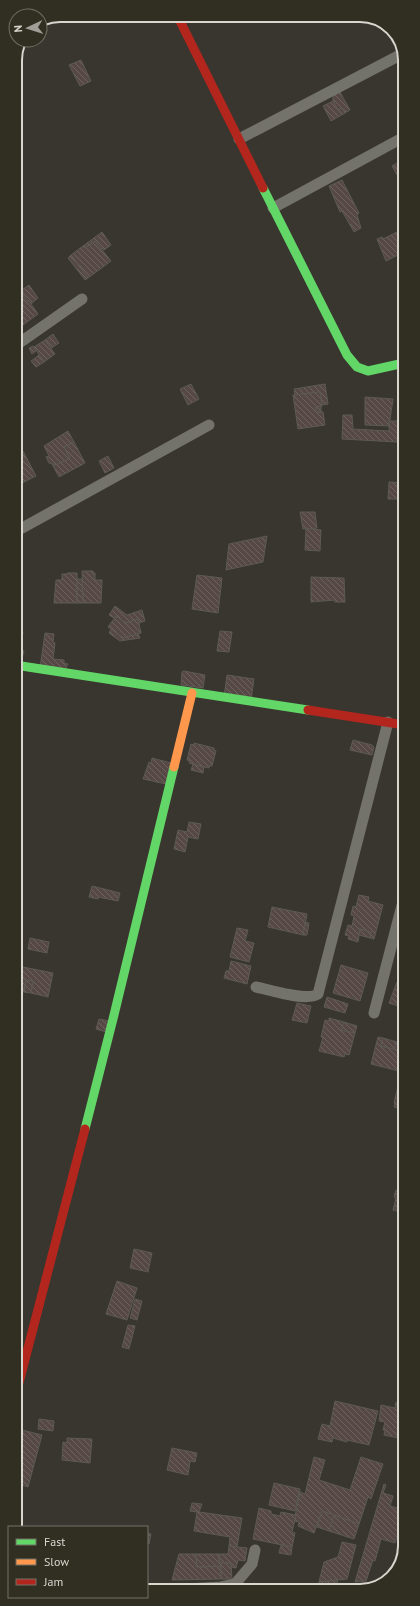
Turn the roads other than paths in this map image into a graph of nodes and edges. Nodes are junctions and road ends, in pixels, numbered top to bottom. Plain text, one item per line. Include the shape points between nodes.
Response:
1 (180, 22) edge
2 (398, 56) edge
3 (239, 139) junction
4 (398, 140) edge
5 (273, 208) junction
6 (82, 299) dead end
7 (22, 341) edge
8 (398, 364) edge
9 (209, 425) dead end
10 (22, 528) edge
11 (22, 666) edge
12 (192, 693) junction
13 (388, 722) junction
14 (398, 724) edge
15 (398, 921) edge
16 (256, 987) dead end
17 (374, 1013) dead end
18 (22, 1371) edge
19 (255, 1550) dead end
20 (235, 1584) edge

1 - 3 street
2 - 3 street
3 - 5 street
4 - 5 street
5 - 8 street via 347,355 357,367 368,371
6 - 7 street
9 - 10 street
11 - 12 street
12 - 13 street
12 - 18 street via 114,1019
13 - 14 street
13 - 16 street via 318,994 314,997 302,997
15 - 17 street
19 - 20 street via 252,1564

